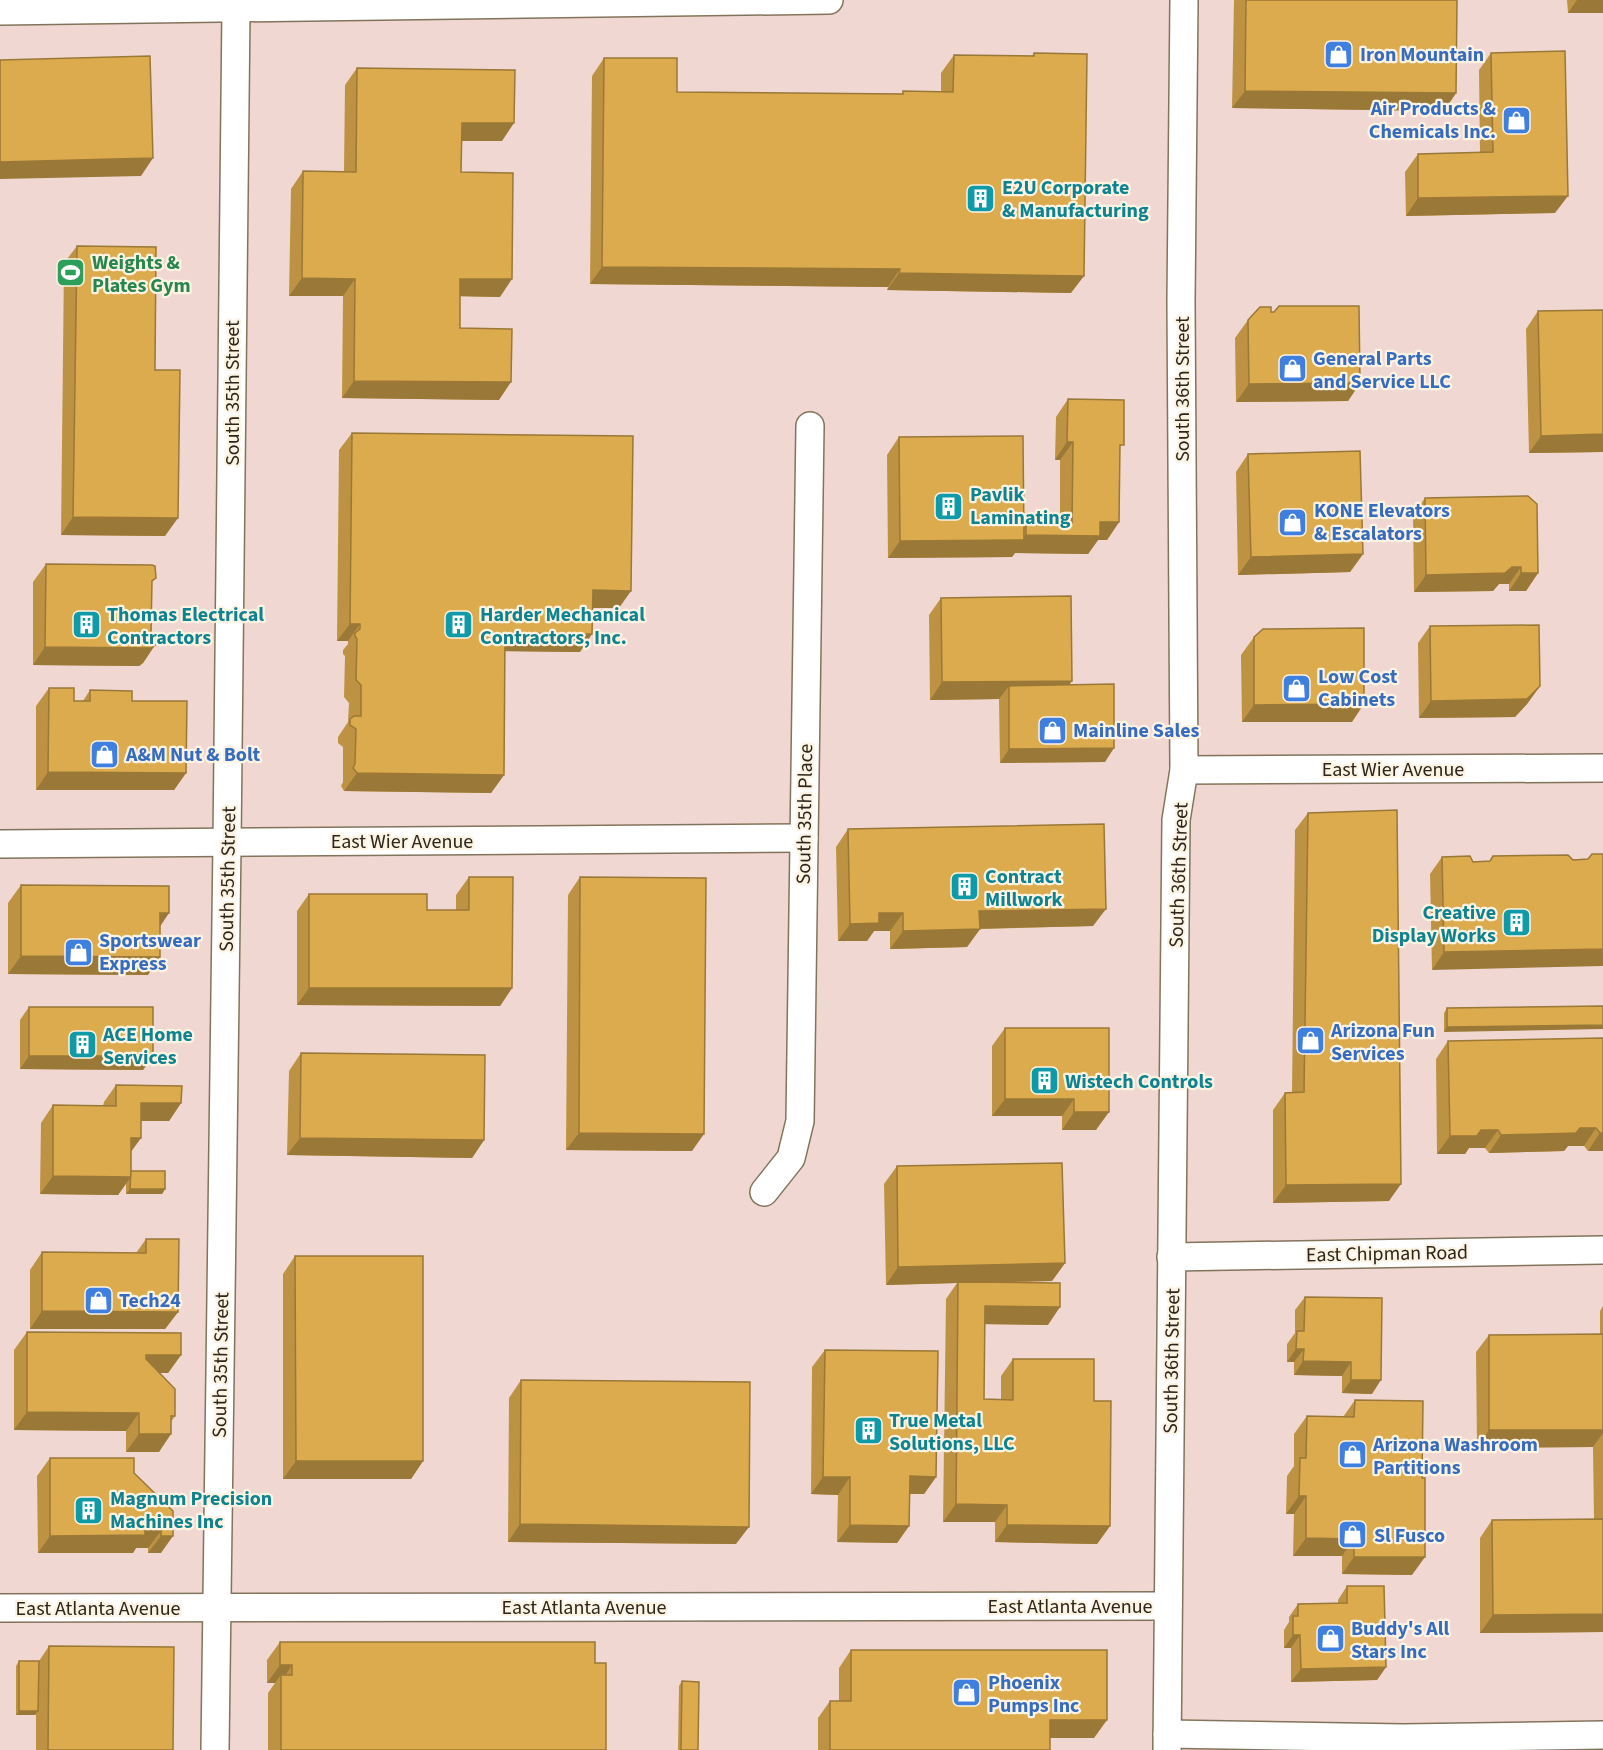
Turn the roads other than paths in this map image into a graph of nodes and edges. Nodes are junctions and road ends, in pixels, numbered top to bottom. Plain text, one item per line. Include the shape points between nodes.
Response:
1 (829, 0) edge
2 (1184, 0) edge
3 (236, 9) junction
4 (0, 11) edge
5 (810, 426) dead end
6 (1603, 768) edge
7 (1184, 770) junction
8 (804, 838) junction
9 (228, 843) junction
10 (0, 844) edge
11 (764, 1192) dead end
12 (1603, 1250) edge
13 (1171, 1257) junction
14 (1168, 1605) junction
15 (216, 1607) junction
16 (0, 1608) edge
17 (1603, 1735) edge
18 (1167, 1742) edge
19 (215, 1750) edge

1 - 3 street
2 - 7 street, South 36th Street
3 - 4 street
3 - 9 street, South 35th Street
5 - 8 street, South 35th Place
6 - 7 street, East Wier Avenue
7 - 13 street, South 36th Street via 1176,820
8 - 9 street, East Wier Avenue
8 - 11 street, South 35th Place via 800,1121 791,1158
9 - 10 street, East Wier Avenue
9 - 15 street, South 35th Street
12 - 13 street, East Chipman Road
13 - 14 street, South 36th Street
14 - 15 street, East Atlanta Avenue
14 - 18 street, South 36th Street
15 - 16 street, East Atlanta Avenue
15 - 19 street, South 35th Street
17 - 18 street

